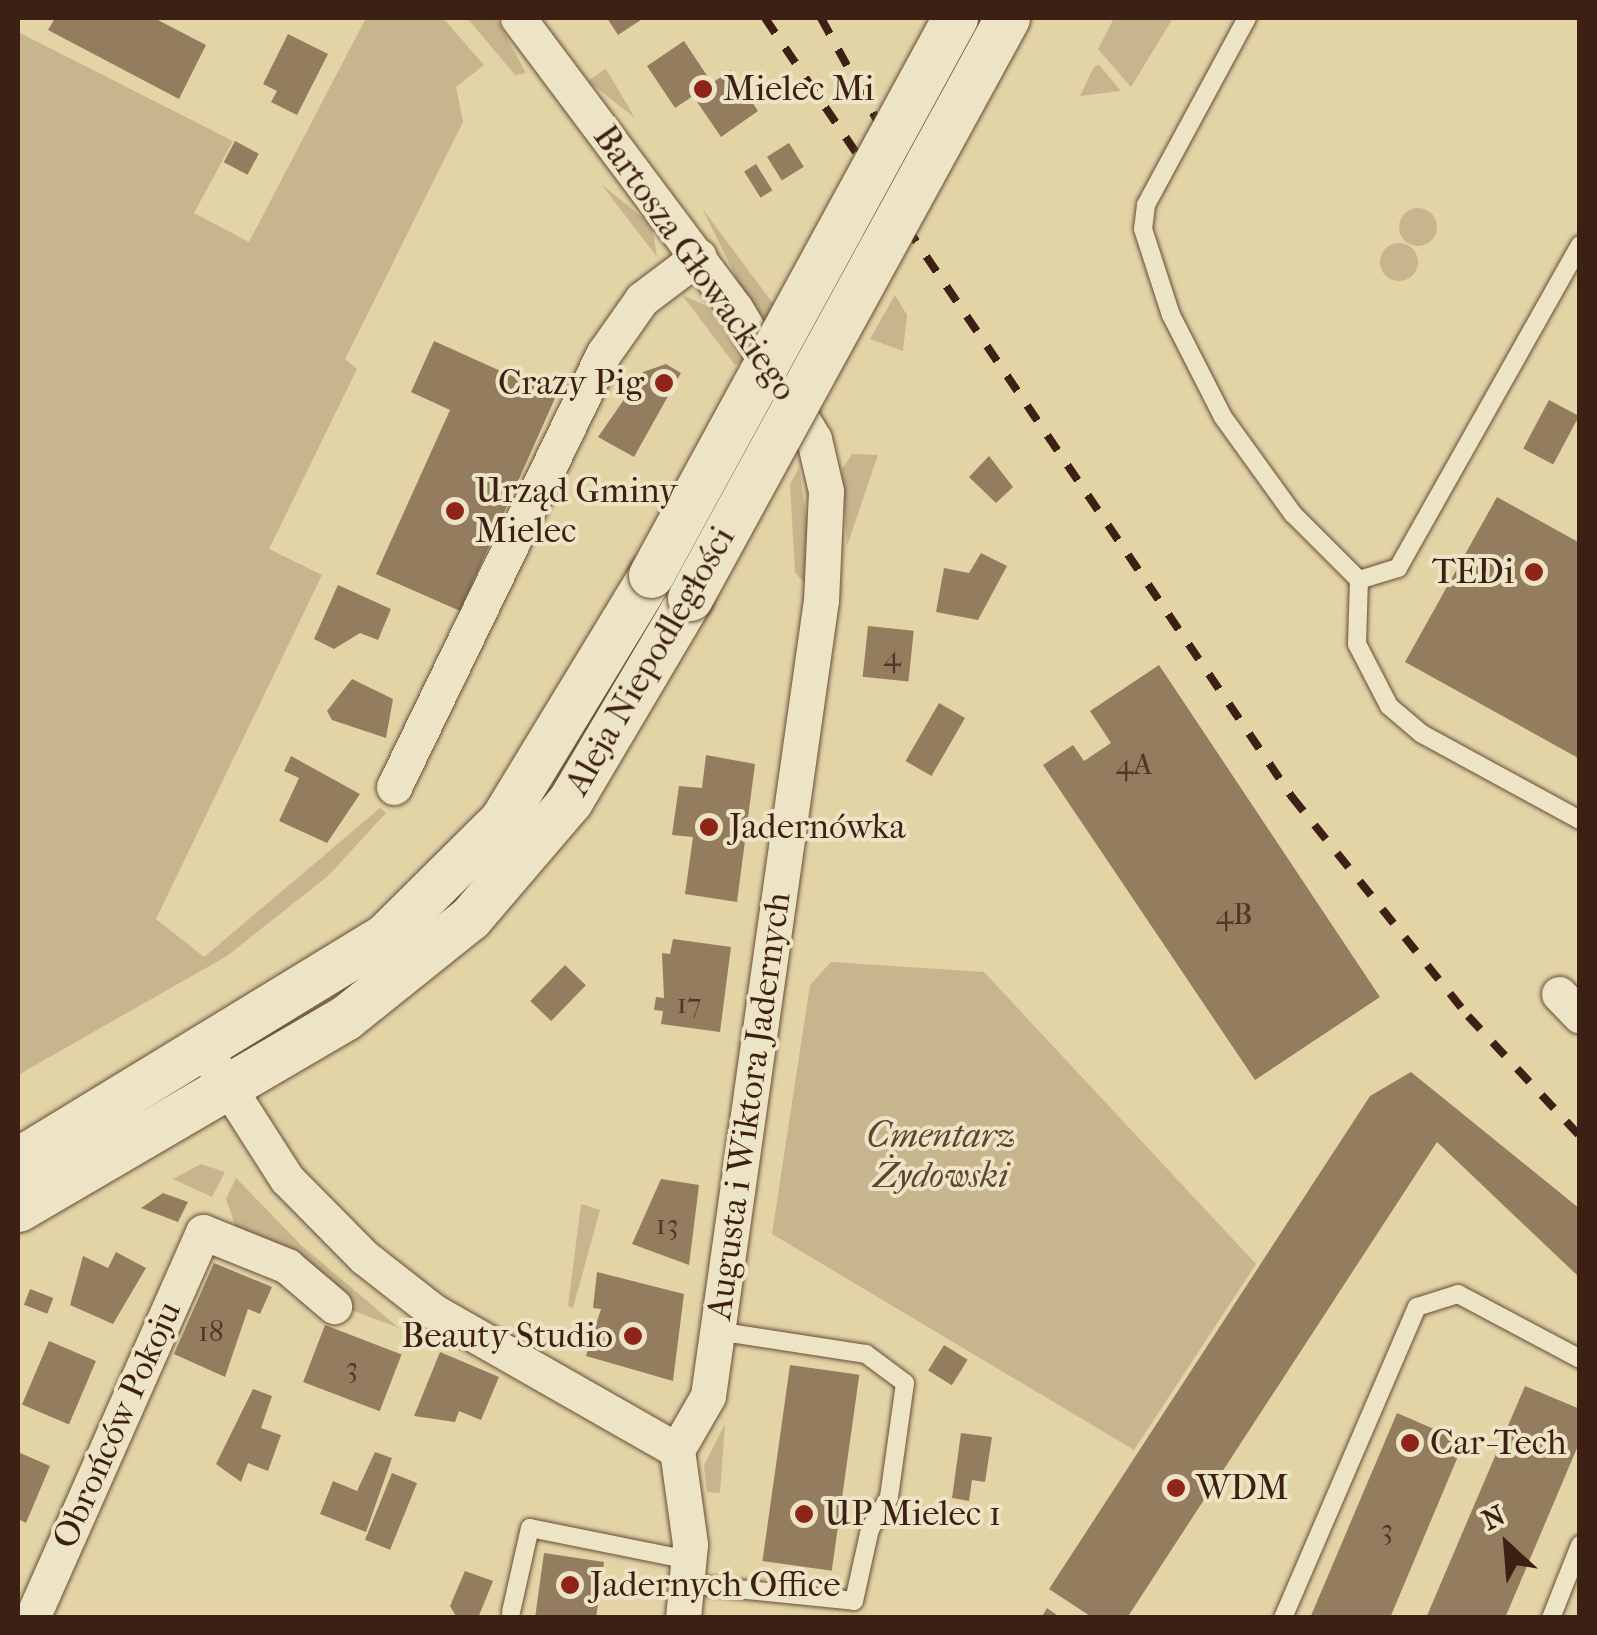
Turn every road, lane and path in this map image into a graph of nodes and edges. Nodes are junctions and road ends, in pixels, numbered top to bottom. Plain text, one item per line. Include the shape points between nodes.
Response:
1 (518, 18) edge
2 (956, 18) edge
3 (1007, 18) edge
4 (1247, 18) edge
5 (1580, 245) edge
6 (699, 256) junction
7 (829, 527) joint
8 (1359, 580) junction
9 (394, 786) dead end
10 (1580, 820) edge
11 (217, 1070) junction
12 (18, 1160) edge
13 (18, 1210) edge
14 (334, 1306) dead end
15 (717, 1331) junction
16 (1580, 1359) edge
17 (677, 1450) junction
18 (1580, 1545) edge
19 (687, 1587) edge
20 (511, 1612) dead end
21 (32, 1618) edge
22 (1283, 1618) edge
23 (1551, 1618) edge

1 - 6 street, Bartosza Głowackiego
2 - 11 street, Aleja Niepodległości, bridge via 546,758 451,875 386,936
3 - 11 street, Aleja Niepodległości, bridge via 690,598 570,800 470,918 344,1018
4 - 8 lane via 1159,180 1143,229 1171,315 1223,416 1293,514
5 - 8 lane via 1398,568
6 - 7 street, Bartosza Głowackiego via 814,439
6 - 9 street via 642,299 604,354
7 - 15 street, Augusta i Wiktora Jadernych
8 - 10 lane via 1357,644 1389,706 1422,734
11 - 12 street, Aleja Niepodległości
11 - 13 street, Aleja Niepodległości
11 - 17 street via 287,1179 364,1256 433,1311
14 - 21 street, Obrońców Pokoju via 286,1266 203,1232
15 - 17 street, Augusta i Wiktora Jadernych via 708,1396
15 - 19 lane via 866,1354 904,1383 890,1497 870,1529 854,1600
16 - 22 lane via 1458,1294 1417,1306
17 - 19 street
18 - 23 lane
19 - 20 lane via 530,1528

